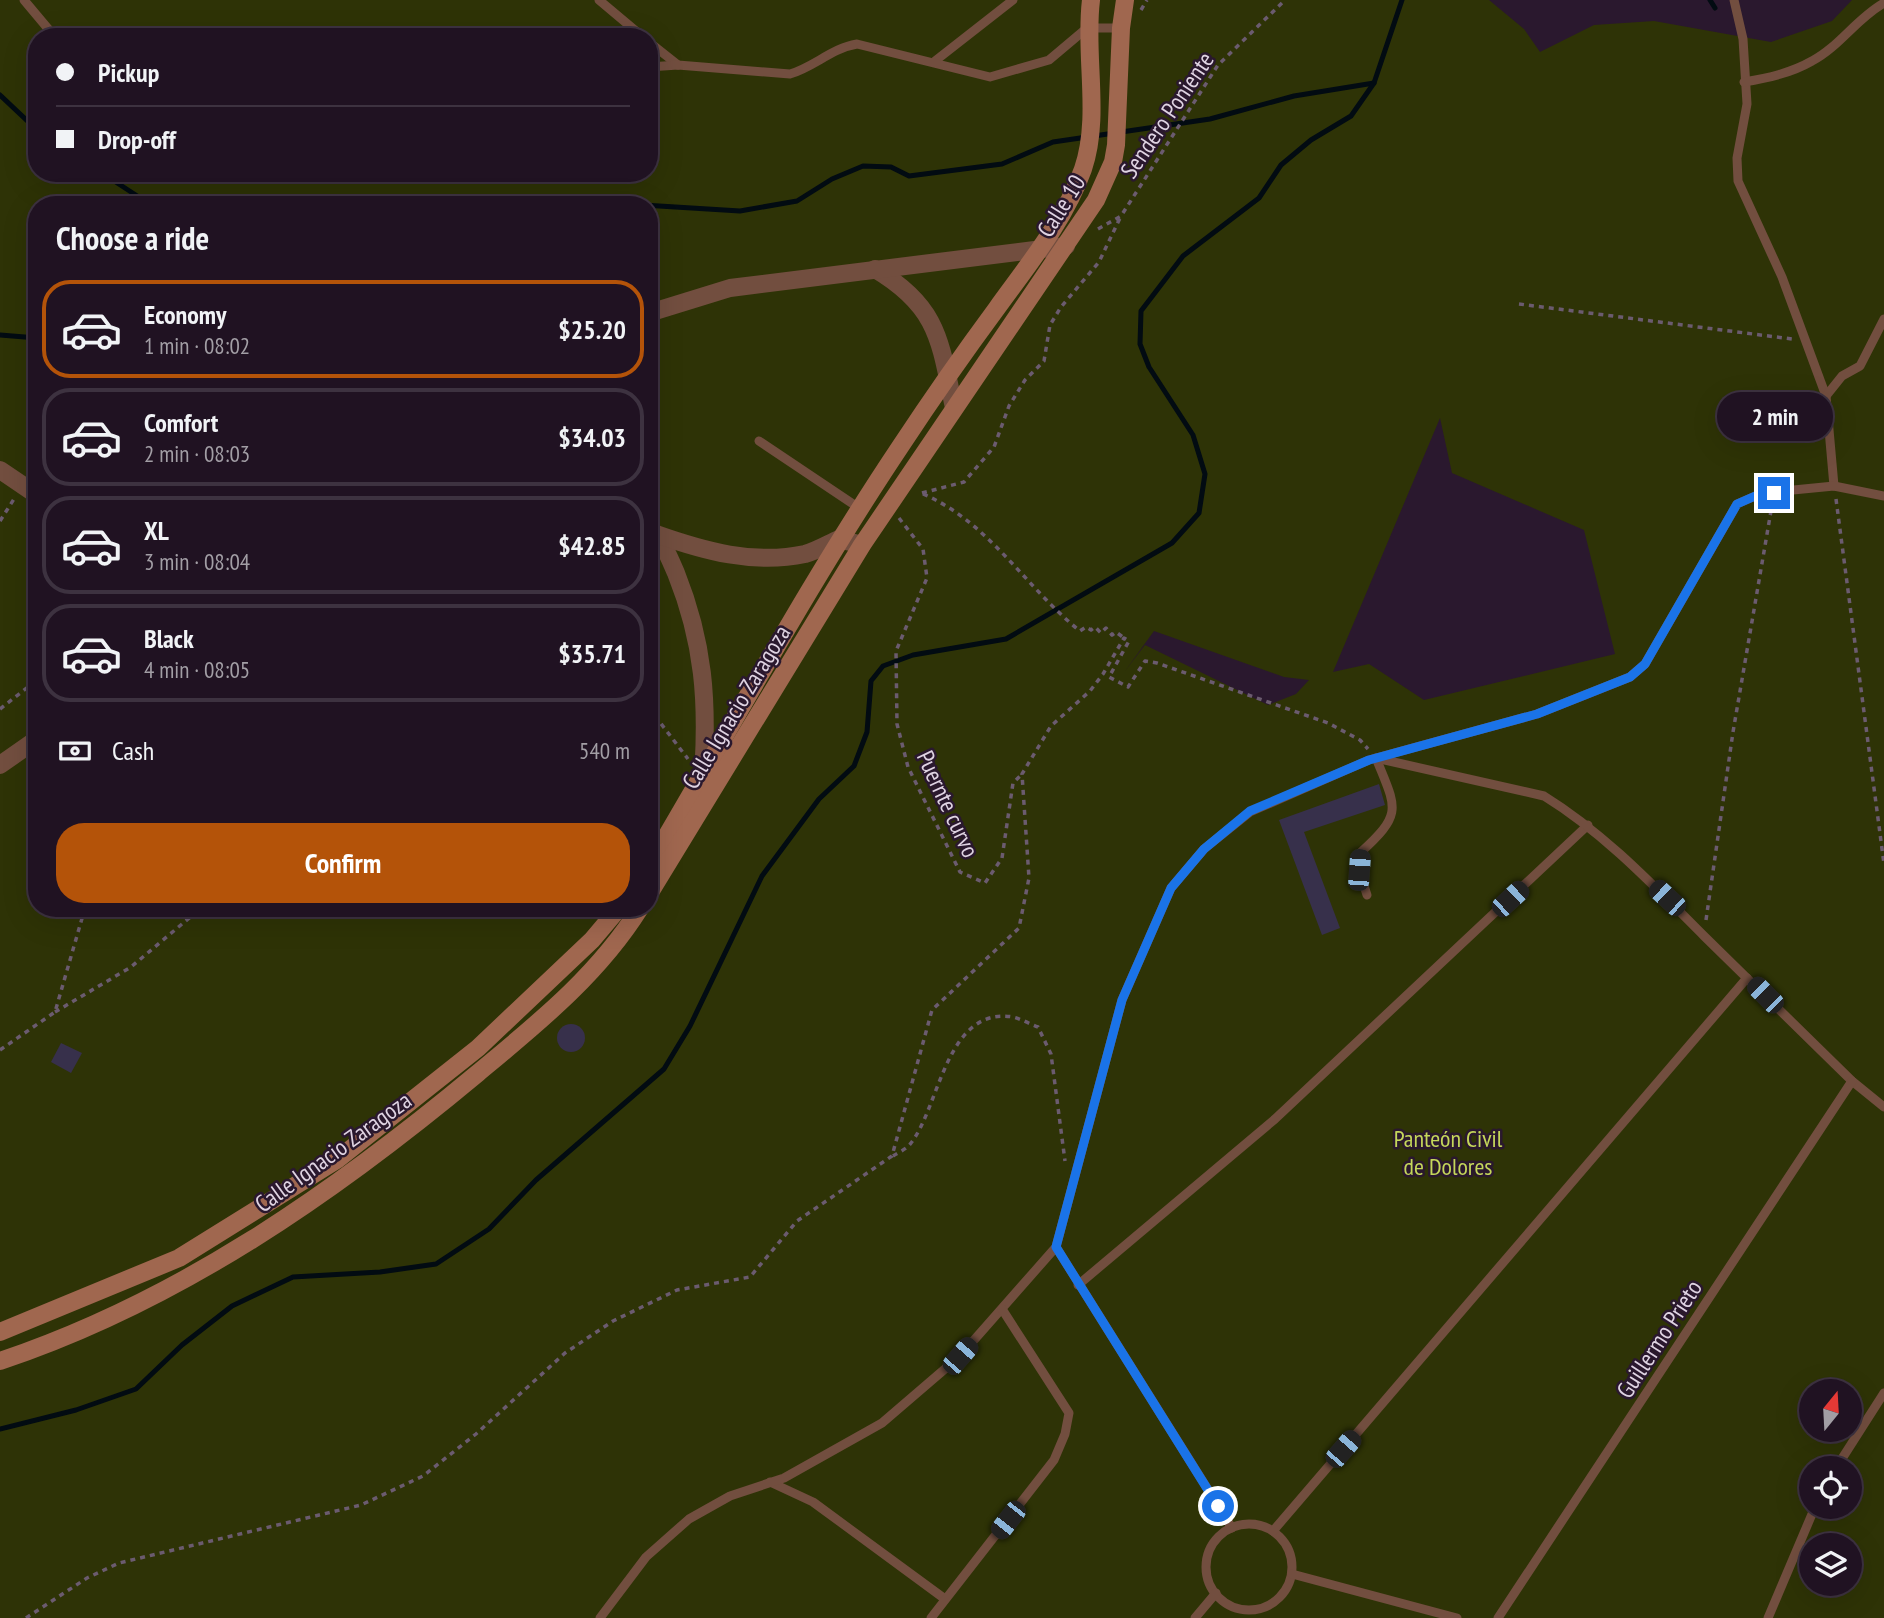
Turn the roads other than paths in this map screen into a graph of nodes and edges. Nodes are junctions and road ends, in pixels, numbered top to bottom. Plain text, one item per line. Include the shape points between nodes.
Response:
1 (24, 0) edge
2 (599, 0) edge
3 (1013, 0) edge
4 (1091, 0) edge
5 (1125, 0) edge
6 (1734, 0) edge
7 (1884, 3) edge
8 (1121, 27) junction
9 (47, 28) edge
10 (632, 28) edge
11 (1087, 28) junction
12 (658, 49) edge
13 (935, 61) junction
14 (678, 65) junction
15 (658, 66) edge
16 (1744, 82) junction
17 (1069, 242) junction
18 (1040, 249) junction
19 (876, 270) junction
20 (658, 310) edge
21 (1884, 318) edge
22 (947, 376) junction
23 (1825, 396) junction
24 (954, 408) junction
25 (759, 441) dead end
26 (0, 470) edge
27 (1834, 486) junction
28 (28, 489) edge
29 (1884, 496) edge
30 (859, 508) junction
31 (658, 532) edge
32 (839, 539) junction
33 (658, 540) edge
34 (862, 545) junction
35 (28, 745) edge
36 (1376, 758) junction
37 (0, 765) edge
38 (703, 775) junction
39 (1588, 825) junction
40 (658, 851) edge
41 (658, 879) edge
42 (1367, 895) dead end
43 (611, 917) edge
44 (634, 917) edge
45 (1747, 978) junction
46 (1852, 1082) junction
47 (1884, 1107) edge
48 (1056, 1247) junction
49 (1078, 1285) junction
50 (1002, 1309) junction
51 (0, 1332) edge
52 (0, 1361) edge
53 (1884, 1393) edge
54 (1844, 1456) edge
55 (770, 1482) junction
56 (1810, 1519) edge
57 (1232, 1528) junction
58 (1273, 1531) junction
59 (1292, 1574) junction
60 (1216, 1593) junction
61 (946, 1599) junction
62 (600, 1618) edge
63 (931, 1618) edge
64 (1195, 1618) edge
65 (1457, 1618) edge
66 (1498, 1618) edge
67 (1768, 1618) edge

1 - 9 lane
2 - 10 lane
3 - 13 lane
4 - 11 street, Calle 10
5 - 8 street, Calle 10
6 - 16 lane via 1743,39
7 - 16 lane via 1814,61 1771,78
8 - 11 lane
8 - 17 street, Calle 10 via 1116,145 1105,182
11 - 13 lane via 1049,60 990,77
11 - 18 street, Calle 10 via 1087,152 1072,193
12 - 14 lane
13 - 14 lane via 857,44 790,74
14 - 15 lane
16 - 23 lane via 1747,104 1737,158 1738,181 1782,277
17 - 18 street
17 - 24 street, Calle 10
18 - 19 street
18 - 22 street, Calle 10
19 - 20 street via 730,288
19 - 22 street via 920,303 936,332
21 - 23 lane via 1860,366 1842,376
22 - 24 street
22 - 30 street, Calle Ignacio Zaragoza
23 - 27 lane
24 - 34 street, Calle Ignacio Zaragoza
25 - 30 lane
26 - 28 street
27 - 29 lane
27 - 36 lane via 1762,493 1737,504 1645,664 1630,677 1537,714
30 - 32 street, Calle Ignacio Zaragoza
31 - 32 street, Calle Ignacio Zaragoza via 725,555 768,557 806,554
32 - 34 street
32 - 38 street, Calle Ignacio Zaragoza
33 - 38 street, Calle Ignacio Zaragoza via 681,586 704,674
34 - 41 street, Calle Ignacio Zaragoza
35 - 37 street
36 - 39 lane via 1544,796
36 - 42 lane via 1394,801 1387,828 1361,852 1359,870
36 - 48 lane via 1250,811 1204,849 1171,888 1122,1000
38 - 40 street, Calle Ignacio Zaragoza
39 - 45 lane
39 - 49 lane via 1275,1119
43 - 51 street, Calle Ignacio Zaragoza via 478,1048 338,1159 179,1258
44 - 52 street, Calle Ignacio Zaragoza via 582,983 364,1165 232,1254 185,1280
45 - 46 lane
45 - 58 lane
46 - 47 lane
46 - 66 lane, Guillermo Prieto
48 - 49 lane
48 - 50 lane
49 - 57 lane
50 - 55 lane via 960,1356 883,1423
50 - 61 lane via 1069,1413 1065,1434 1054,1460
53 - 54 lane
55 - 61 lane via 813,1502
55 - 62 lane via 730,1496 688,1519 646,1558
56 - 67 lane
57 - 58 lane via 1246,1524
57 - 60 lane via 1221,1535 1208,1556 1209,1582
58 - 59 lane via 1289,1550
59 - 60 lane via 1281,1596 1260,1608 1235,1607
59 - 65 lane
60 - 64 lane
61 - 63 lane

